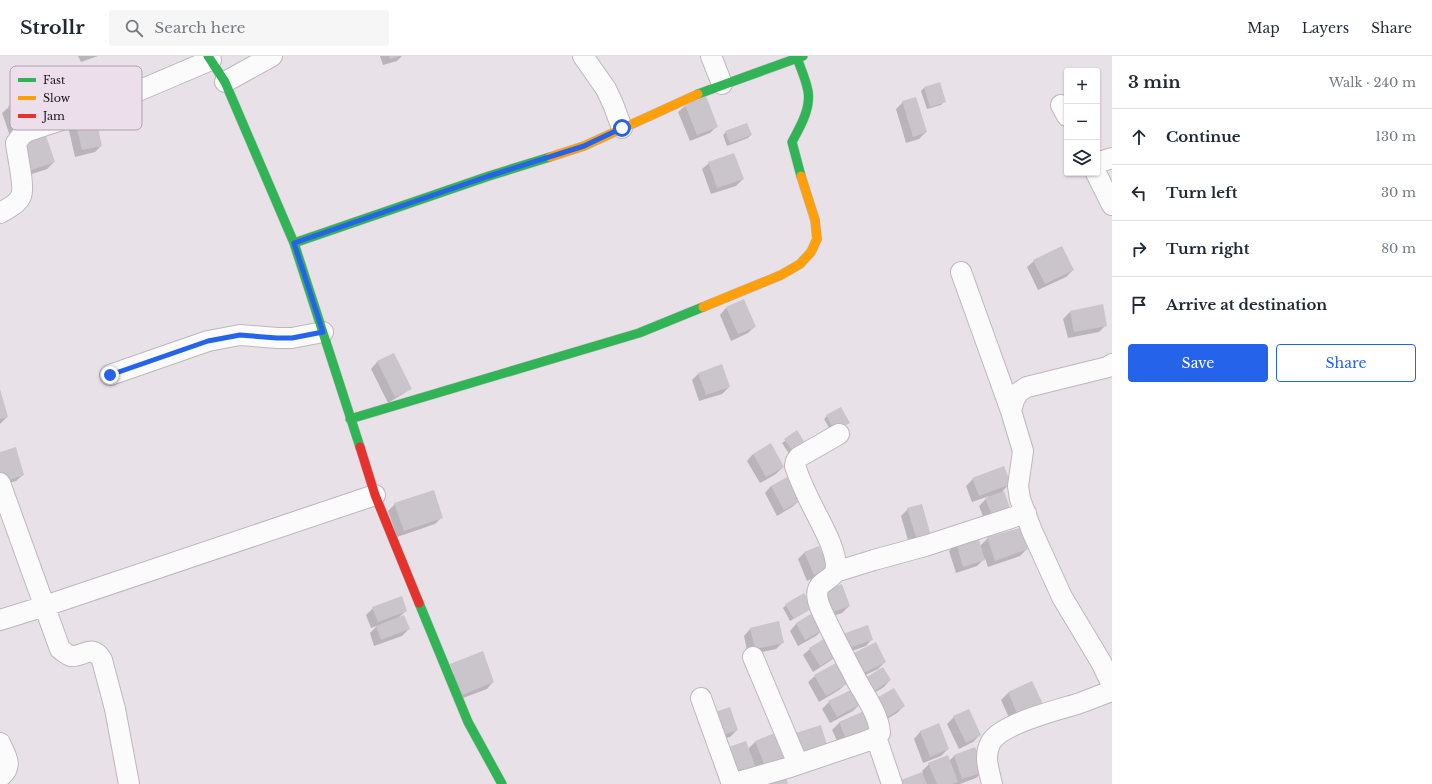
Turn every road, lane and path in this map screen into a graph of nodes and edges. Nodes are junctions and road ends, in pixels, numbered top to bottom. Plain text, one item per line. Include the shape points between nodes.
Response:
1 (272, 56) edge
2 (583, 56) edge
3 (710, 56) edge
4 (800, 57) edge
5 (209, 58) edge
6 (225, 82) junction
7 (722, 84) junction
8 (142, 88) edge
9 (622, 128) junction
10 (31, 130) edge
11 (1112, 158) edge
12 (1100, 162) edge
13 (1098, 176) edge
14 (1112, 205) edge
15 (0, 213) edge
16 (294, 243) junction
17 (961, 272) dead end
18 (323, 332) junction
19 (1112, 364) edge
20 (110, 375) dead end
21 (1011, 410) junction
22 (350, 419) junction
23 (839, 434) dead end
24 (0, 483) edge
25 (375, 495) junction
26 (1026, 513) junction
27 (836, 572) junction
28 (45, 606) junction
29 (0, 620) edge
30 (753, 657) dead end
31 (1112, 685) edge
32 (1112, 691) edge
33 (701, 698) dead end
34 (876, 737) junction
35 (0, 743) edge
36 (798, 764) junction
37 (0, 777) edge
38 (129, 784) edge
39 (502, 784) edge
40 (732, 784) edge
41 (892, 784) edge
42 (992, 784) edge

1 - 6 street
2 - 9 street via 606,89
3 - 7 street
4 - 7 street
4 - 22 street via 808,91 808,106 792,142 815,220 817,239 811,252 800,264 781,275 639,333
5 - 6 street
5 - 8 street
6 - 16 street
7 - 9 street
9 - 16 street via 584,146
10 - 15 street via 22,135 16,143 22,196
11 - 12 street
13 - 14 street
16 - 18 street
17 - 21 street
18 - 20 street via 292,338 240,335 208,341
18 - 22 street
19 - 21 street via 1027,387 1019,392
21 - 26 street via 1023,451 1018,486
22 - 25 street
23 - 27 street via 799,457 795,466 828,537 836,560
24 - 28 street
25 - 28 street
25 - 39 street via 468,722
26 - 27 street
26 - 31 street via 1062,597
27 - 34 street via 821,584 816,594 837,643 880,725 880,733
28 - 29 street
28 - 38 street via 60,649 71,656 92,651 98,653 102,660 115,710
30 - 36 street
32 - 42 street via 1024,721 994,737 986,754
33 - 40 street
34 - 36 street
34 - 41 street
35 - 37 street via 7,757 8,766
36 - 40 street

